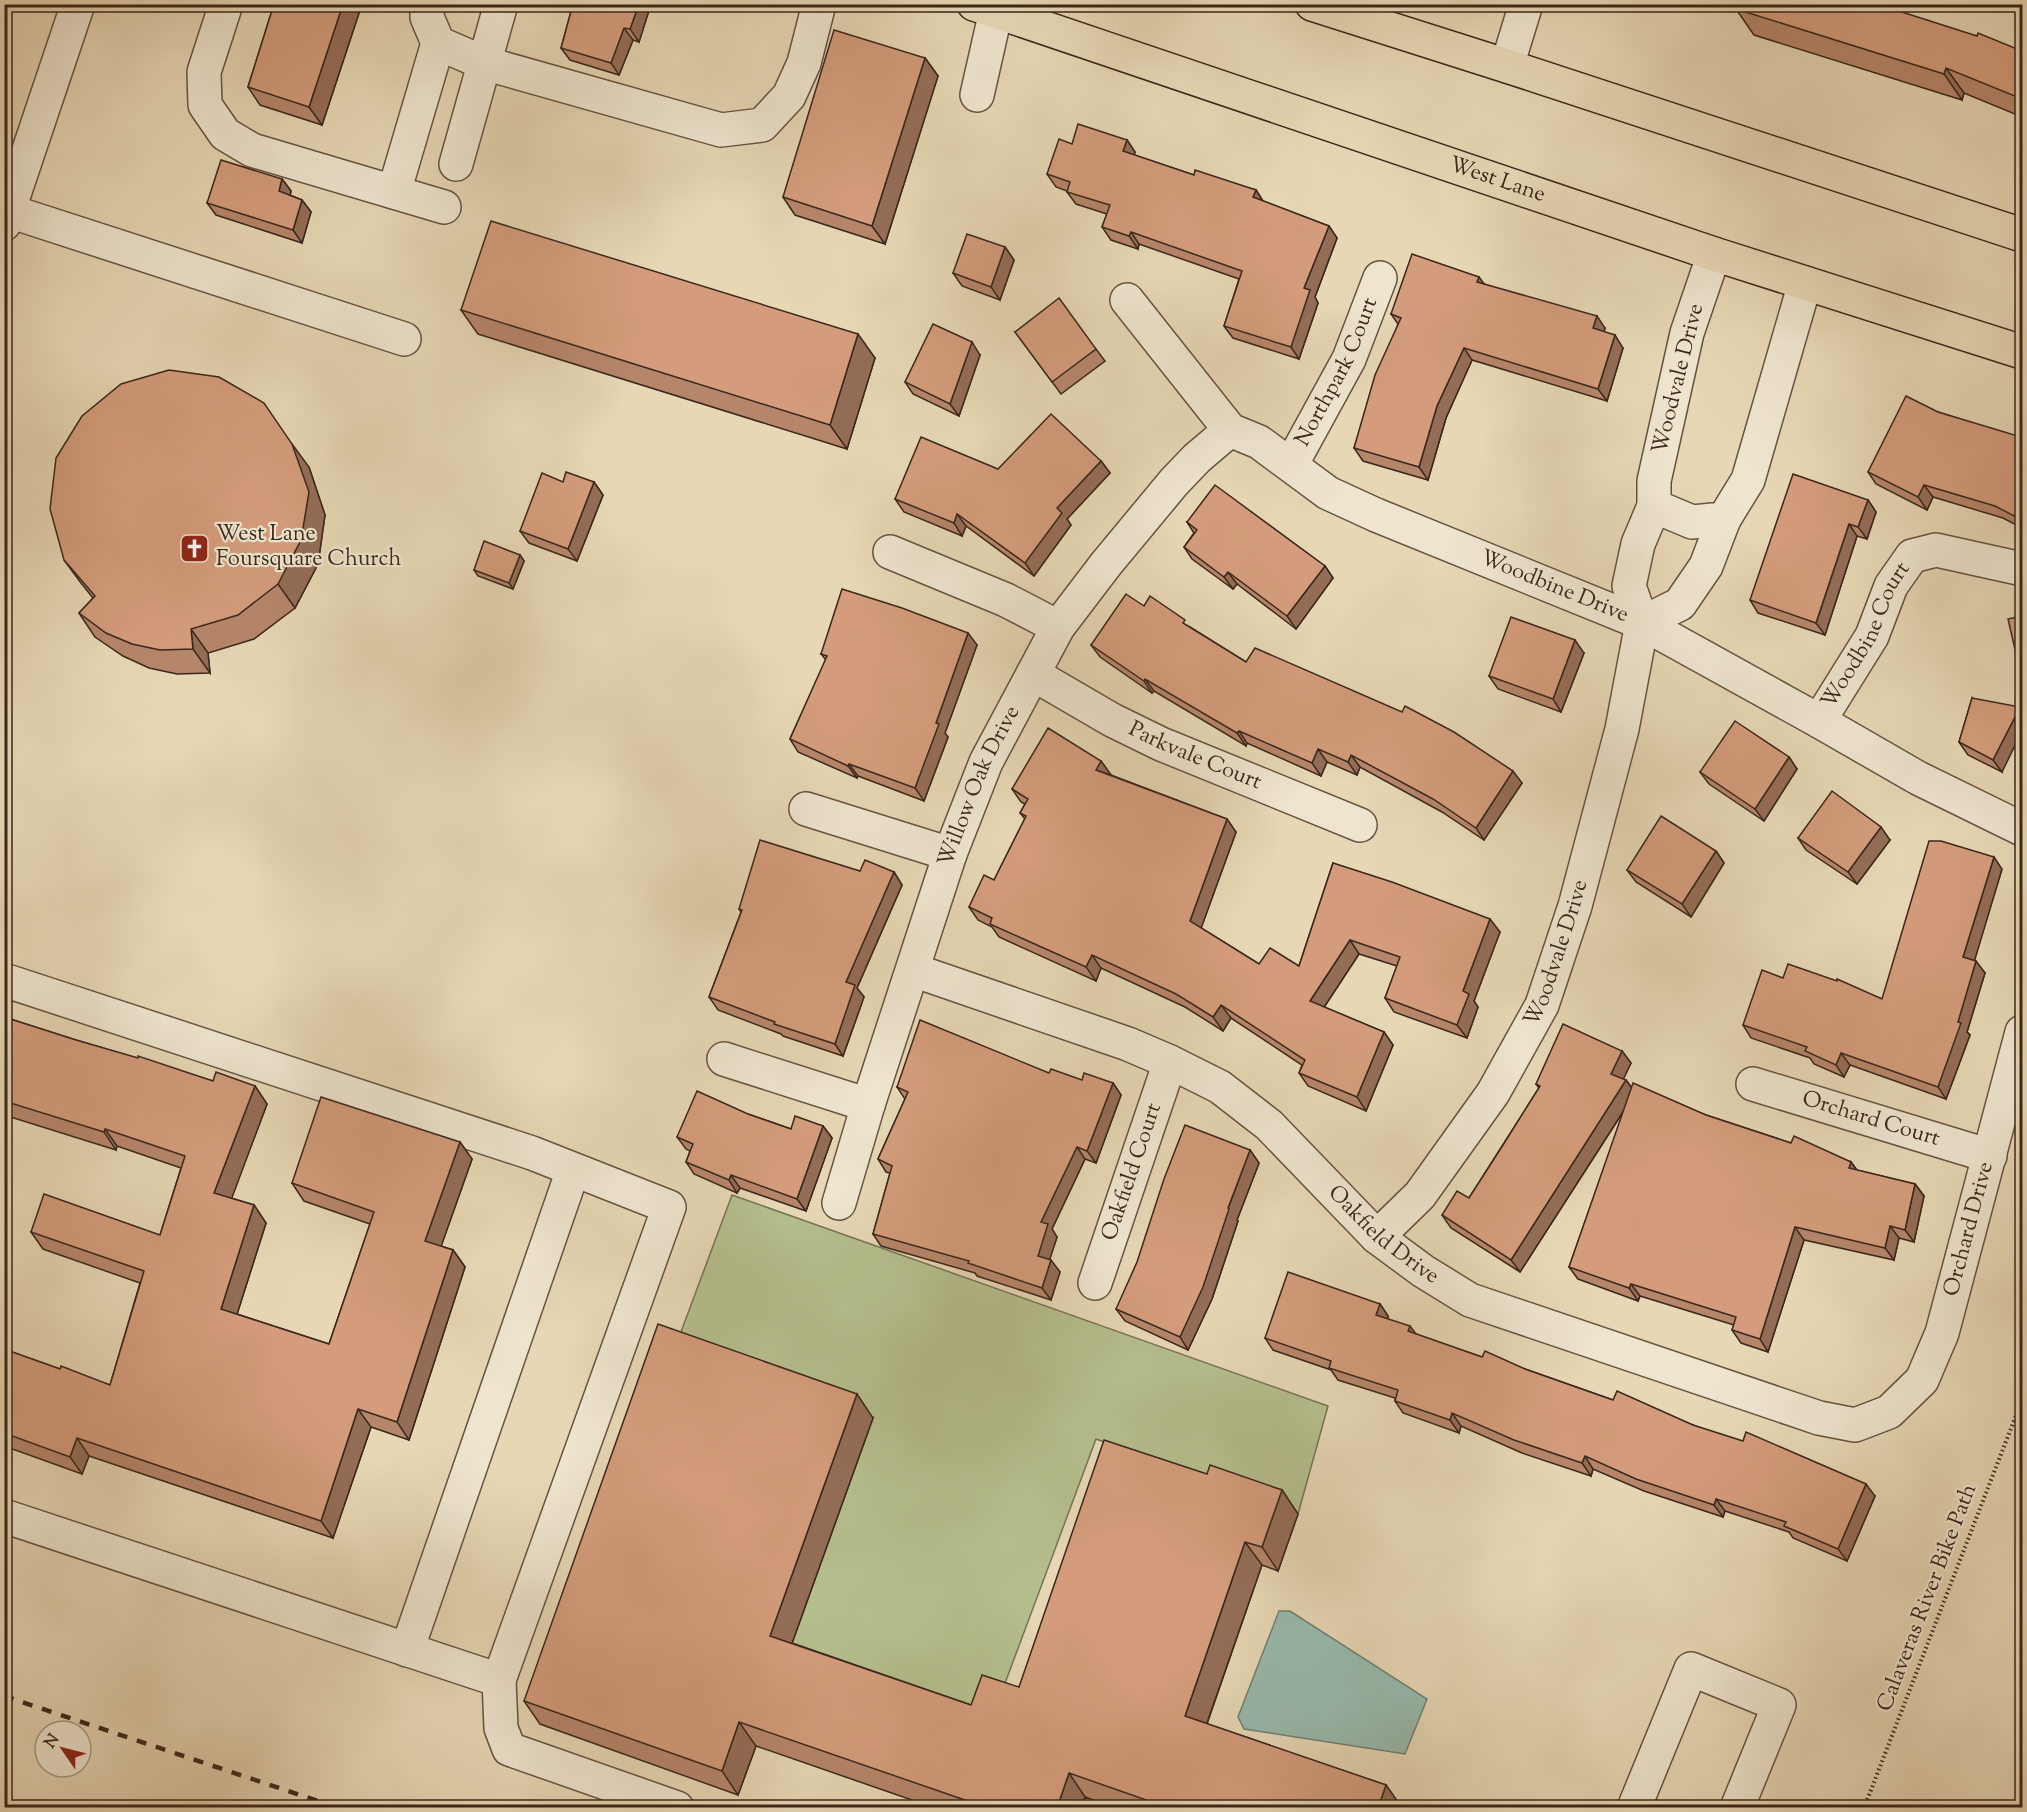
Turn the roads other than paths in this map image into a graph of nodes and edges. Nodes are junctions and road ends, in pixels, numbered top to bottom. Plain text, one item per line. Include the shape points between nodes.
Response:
1 (78, 4) edge
2 (226, 4) edge
3 (427, 4) edge
4 (501, 4) edge
5 (819, 4) edge
6 (1312, 4) edge
7 (1526, 4) edge
8 (985, 8) edge
9 (438, 43) junction
10 (484, 63) junction
11 (1507, 66) junction
12 (977, 95) dead end
13 (456, 164) dead end
14 (394, 192) junction
15 (8, 206) edge
16 (444, 207) dead end
17 (2022, 235) edge
18 (1714, 254) junction
19 (1380, 278) dead end
20 (1805, 283) junction
21 (1127, 300) dead end
22 (404, 339) dead end
23 (2022, 352) edge
24 (1230, 430) junction
25 (1291, 465) junction
26 (1654, 506) junction
27 (1724, 519) junction
28 (890, 552) dead end
29 (2022, 569) edge
30 (1642, 623) junction
31 (1058, 627) junction
32 (1034, 674) junction
33 (1819, 721) junction
34 (806, 809) dead end
35 (1360, 825) dead end
36 (2022, 829) edge
37 (950, 854) junction
38 (913, 970) junction
39 (4, 980) edge
40 (2022, 1032) edge
41 (724, 1059) dead end
42 (1170, 1062) junction
43 (1753, 1084) dead end
44 (868, 1105) junction
45 (1990, 1156) junction
46 (573, 1170) junction
47 (839, 1203) dead end
48 (1377, 1237) junction
49 (1095, 1283) dead end
50 (1889, 1412) joint
51 (4, 1516) edge
52 (407, 1650) junction
53 (499, 1680) junction
54 (677, 1808) edge
55 (1634, 1808) edge
56 (1737, 1808) edge

1 - 15 street
2 - 14 street via 204,72 205,105 225,134 252,150
3 - 9 street via 427,17
4 - 10 street
5 - 10 street via 804,63 789,96 762,125 721,130
6 - 11 main road
7 - 11 street
8 - 12 street
8 - 18 main road, West Lane
9 - 10 street
9 - 14 street
10 - 13 street
11 - 17 main road
14 - 16 street
15 - 22 street
18 - 20 main road, West Lane
18 - 26 street, Woodvale Drive via 1687,333 1654,481
19 - 25 street, Northpark Court via 1349,359
20 - 23 main road, West Lane
20 - 27 street via 1748,480
21 - 24 street, Woodbine Drive
24 - 25 street, Woodbine Drive via 1259,442
24 - 31 street, Willow Oak Drive via 1174,482
25 - 30 street, Woodbine Drive via 1328,493 1376,515
26 - 27 street via 1692,522
26 - 30 street, Woodvale Drive via 1638,544 1629,586
27 - 30 street via 1706,566 1680,604
28 - 31 street via 995,595
29 - 33 street, Woodbine Court via 1936,550 1912,556 1891,586 1872,636
30 - 33 street, Woodbine Drive
30 - 48 street, Woodvale Drive via 1622,729 1575,906 1542,1005 1494,1093 1420,1195
31 - 32 street, Willow Oak Drive
32 - 35 street, Parkvale Court via 1161,744
32 - 37 street, Willow Oak Drive via 986,762
33 - 36 street, Woodbine Drive via 1918,778
34 - 37 street
37 - 38 street, Willow Oak Drive
38 - 42 street, Oakfield Drive
38 - 44 street, Willow Oak Drive
39 - 46 street
40 - 45 street, Orchard Drive
41 - 44 street
42 - 48 street, Oakfield Drive via 1220,1087 1269,1125
42 - 49 street, Oakfield Court
43 - 45 street, Orchard Court
44 - 47 street, Willow Oak Drive
45 - 50 street, Orchard Drive via 1942,1333 1922,1380
46 - 52 street
46 - 53 street via 669,1207
48 - 50 street, Oakfield Drive via 1470,1300 1819,1419 1855,1425
51 - 52 street
52 - 53 street
53 - 54 street via 501,1728 509,1749
55 - 56 street via 1691,1670 1779,1705

